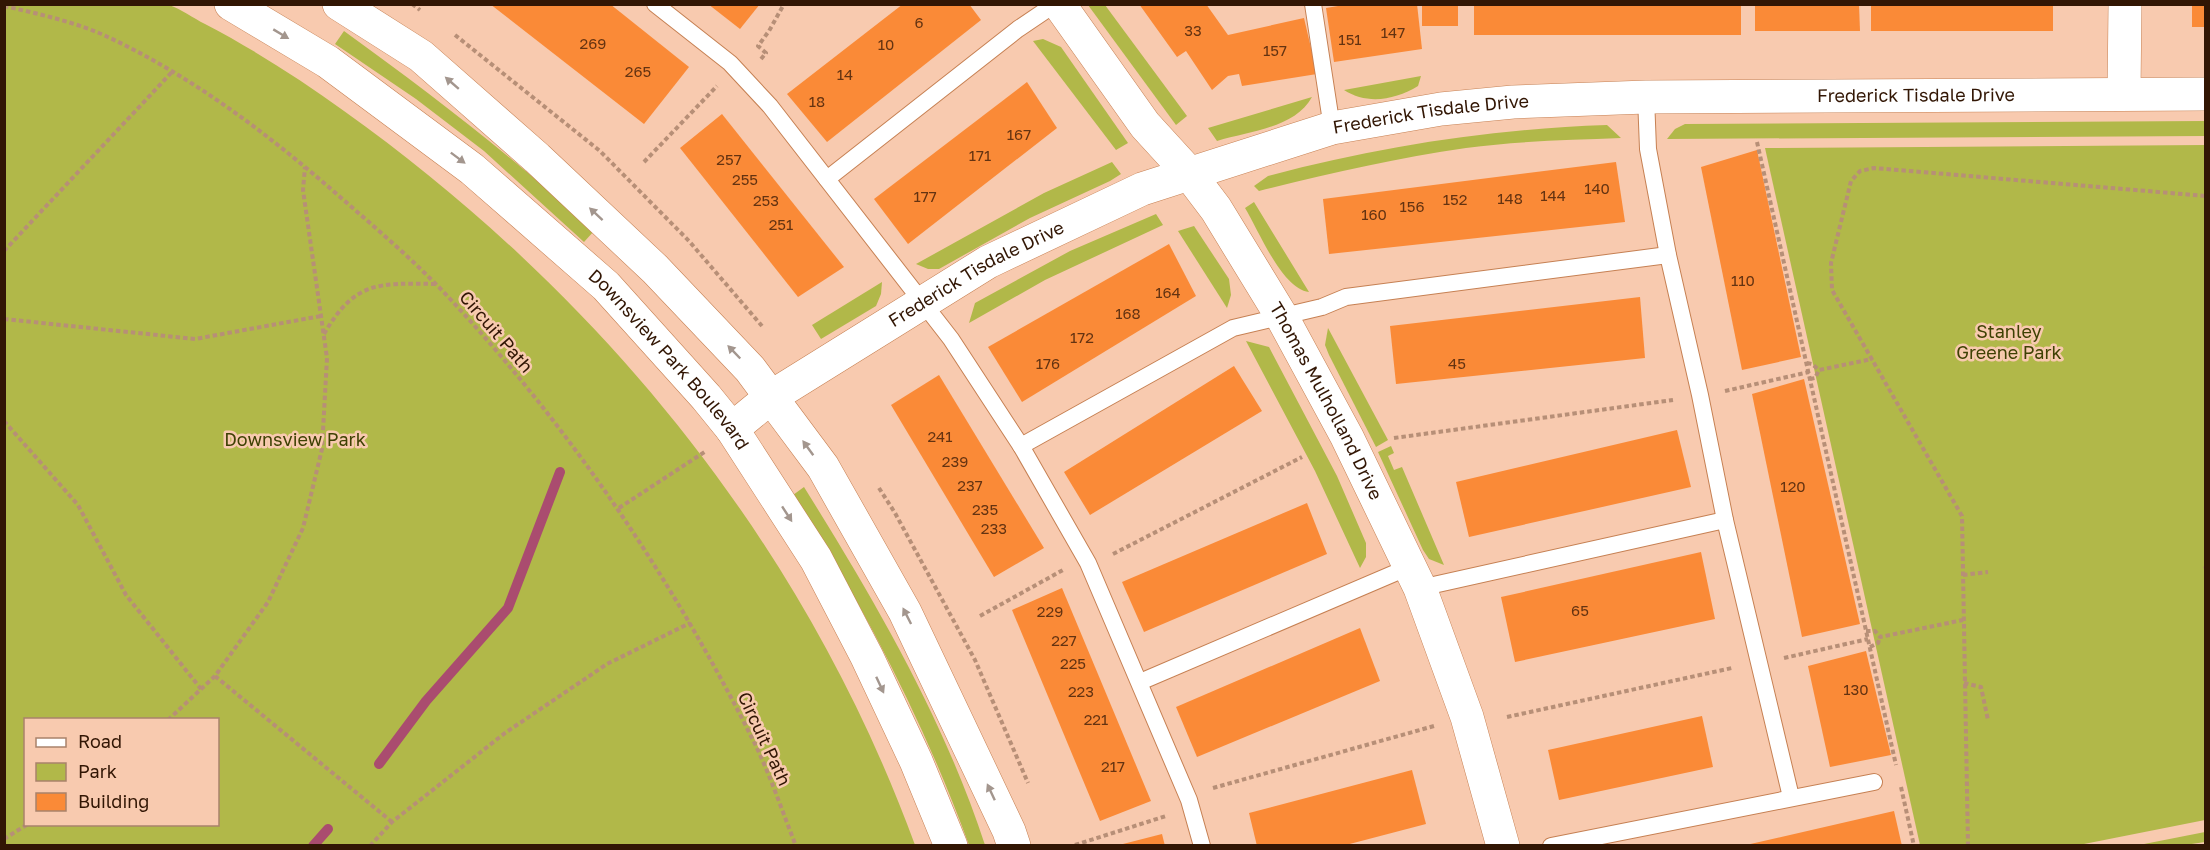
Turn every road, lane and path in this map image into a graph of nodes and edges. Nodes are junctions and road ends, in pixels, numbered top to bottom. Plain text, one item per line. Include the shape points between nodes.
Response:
1 (339, 4) edge
2 (412, 4) edge
3 (655, 4) edge
4 (784, 4) edge
5 (1057, 4) edge
6 (1313, 4) edge
7 (2125, 4) edge
8 (4, 6) edge
9 (248, 9) edge
10 (421, 11) dead end
11 (450, 32) dead end
12 (763, 57) dead end
13 (172, 72) junction
14 (723, 80) dead end
15 (2124, 93) junction
16 (2205, 94) edge
17 (1646, 97) junction
18 (1332, 128) junction
19 (1757, 142) dead end
20 (644, 162) dead end
21 (305, 166) junction
22 (1188, 172) junction
23 (827, 179) junction
24 (2205, 196) edge
25 (4, 251) edge
26 (1668, 255) junction
27 (435, 284) junction
28 (924, 303) junction
29 (321, 316) junction
30 (1282, 317) junction
31 (4, 319) edge
32 (763, 328) dead end
33 (324, 334) junction
34 (1872, 359) junction
35 (1807, 363) junction
36 (1819, 370) junction
37 (1809, 372) junction
38 (1810, 379) junction
39 (1729, 390) dead end
40 (771, 397) junction
41 (1661, 402) dead end
42 (4, 421) edge
43 (732, 429) junction
44 (1394, 438) dead end
45 (1021, 446) junction
46 (1302, 457) dead end
47 (619, 508) junction
48 (1725, 520) junction
49 (1108, 556) dead end
50 (1060, 572) dead end
51 (1988, 572) dead end
52 (1964, 576) junction
53 (1414, 578) junction
54 (980, 616) dead end
55 (1963, 620) junction
56 (690, 623) junction
57 (1866, 631) junction
58 (1880, 637) junction
59 (1868, 639) junction
60 (1870, 647) junction
61 (1785, 658) dead end
62 (1735, 668) dead end
63 (215, 676) junction
64 (1140, 682) junction
65 (1964, 683) junction
66 (201, 689) junction
67 (1507, 717) dead end
68 (170, 718) edge
69 (1988, 720) dead end
70 (1405, 734) dead end
71 (1874, 782) dead end
72 (1216, 787) dead end
73 (1791, 797) junction
74 (1163, 817) dead end
75 (392, 822) junction
76 (26, 826) edge
77 (4, 839) edge
78 (1075, 845) edge
79 (369, 846) edge
80 (796, 846) edge
81 (951, 846) edge
82 (1014, 846) edge
83 (1203, 846) edge
84 (1503, 846) edge
85 (1551, 846) edge
86 (1914, 846) edge
87 (1968, 846) edge

40 -> 1 street via 750,369 655,269 537,158 421,56
2 - 10 path
3 - 23 lane via 730,63 770,106
4 - 12 path via 758,46 766,53
5 - 22 street, Thomas Mulholland Drive via 1145,125
5 - 23 lane via 1018,29
6 - 18 lane
7 - 15 street
8 - 13 path, Circuit Path via 106,36
9 -> 43 street, Downsview Park Boulevard via 328,62 472,169 606,286
11 - 32 path via 600,151 689,241
13 - 21 path, Circuit Path via 234,111
13 - 25 path
14 - 20 path
15 - 16 street, Frederick Tisdale Drive
15 - 17 street, Frederick Tisdale Drive
17 - 18 street, Frederick Tisdale Drive via 1441,109
17 - 26 lane via 1648,149
18 - 22 street, Frederick Tisdale Drive
19 - 35 path
21 - 27 path, Circuit Path
21 - 29 path via 303,190
22 - 28 street, Frederick Tisdale Drive via 1142,189 988,262
22 - 30 street, Thomas Mulholland Drive via 1216,209
23 - 28 lane
24 - 34 path via 1874,168 1860,171 1851,181 1830,263 1832,290
26 - 30 lane via 1346,297
26 - 48 lane
27 - 33 path via 384,285 361,291 338,309
27 - 47 path, Circuit Path via 513,369
28 - 40 street, Frederick Tisdale Drive
28 - 45 lane
29 - 31 path via 195,339
29 - 33 path
30 - 45 lane via 1233,328
30 - 53 street, Thomas Mulholland Drive via 1347,437
33 - 63 path via 327,358 322,449 303,528 268,602
34 - 36 path
34 - 52 path via 1962,516
35 - 36 path
35 - 37 path
36 - 38 path
37 - 38 path
37 - 39 path
38 - 57 path
40 - 43 street, Frederick Tisdale Drive
82 -> 40 street via 905,612 823,467
41 - 44 path
42 - 66 path via 78,505 126,595
43 - 47 path via 707,451
43 -> 81 street, Downsview Park Boulevard via 816,559 872,667
45 - 64 lane via 1088,563
46 - 49 path
47 - 56 path, Circuit Path
48 - 53 lane
48 - 73 lane
50 - 54 path
51 - 52 path
52 - 55 path
53 - 64 lane
53 - 84 street, Thomas Mulholland Drive via 1467,717
55 - 58 path
55 - 65 path
56 - 75 path via 607,664 514,726
56 - 80 path, Circuit Path via 754,743
57 - 58 path via 1875,631
57 - 59 path
58 - 60 path
59 - 60 path
59 - 61 path
60 - 86 path
62 - 67 path
63 - 66 path
63 - 75 path
64 - 83 lane via 1189,800
65 - 69 path via 1981,687
65 - 87 path
66 - 68 path
70 - 72 path
71 - 73 lane
73 - 85 lane
74 - 78 path
75 - 79 path
76 - 77 path

